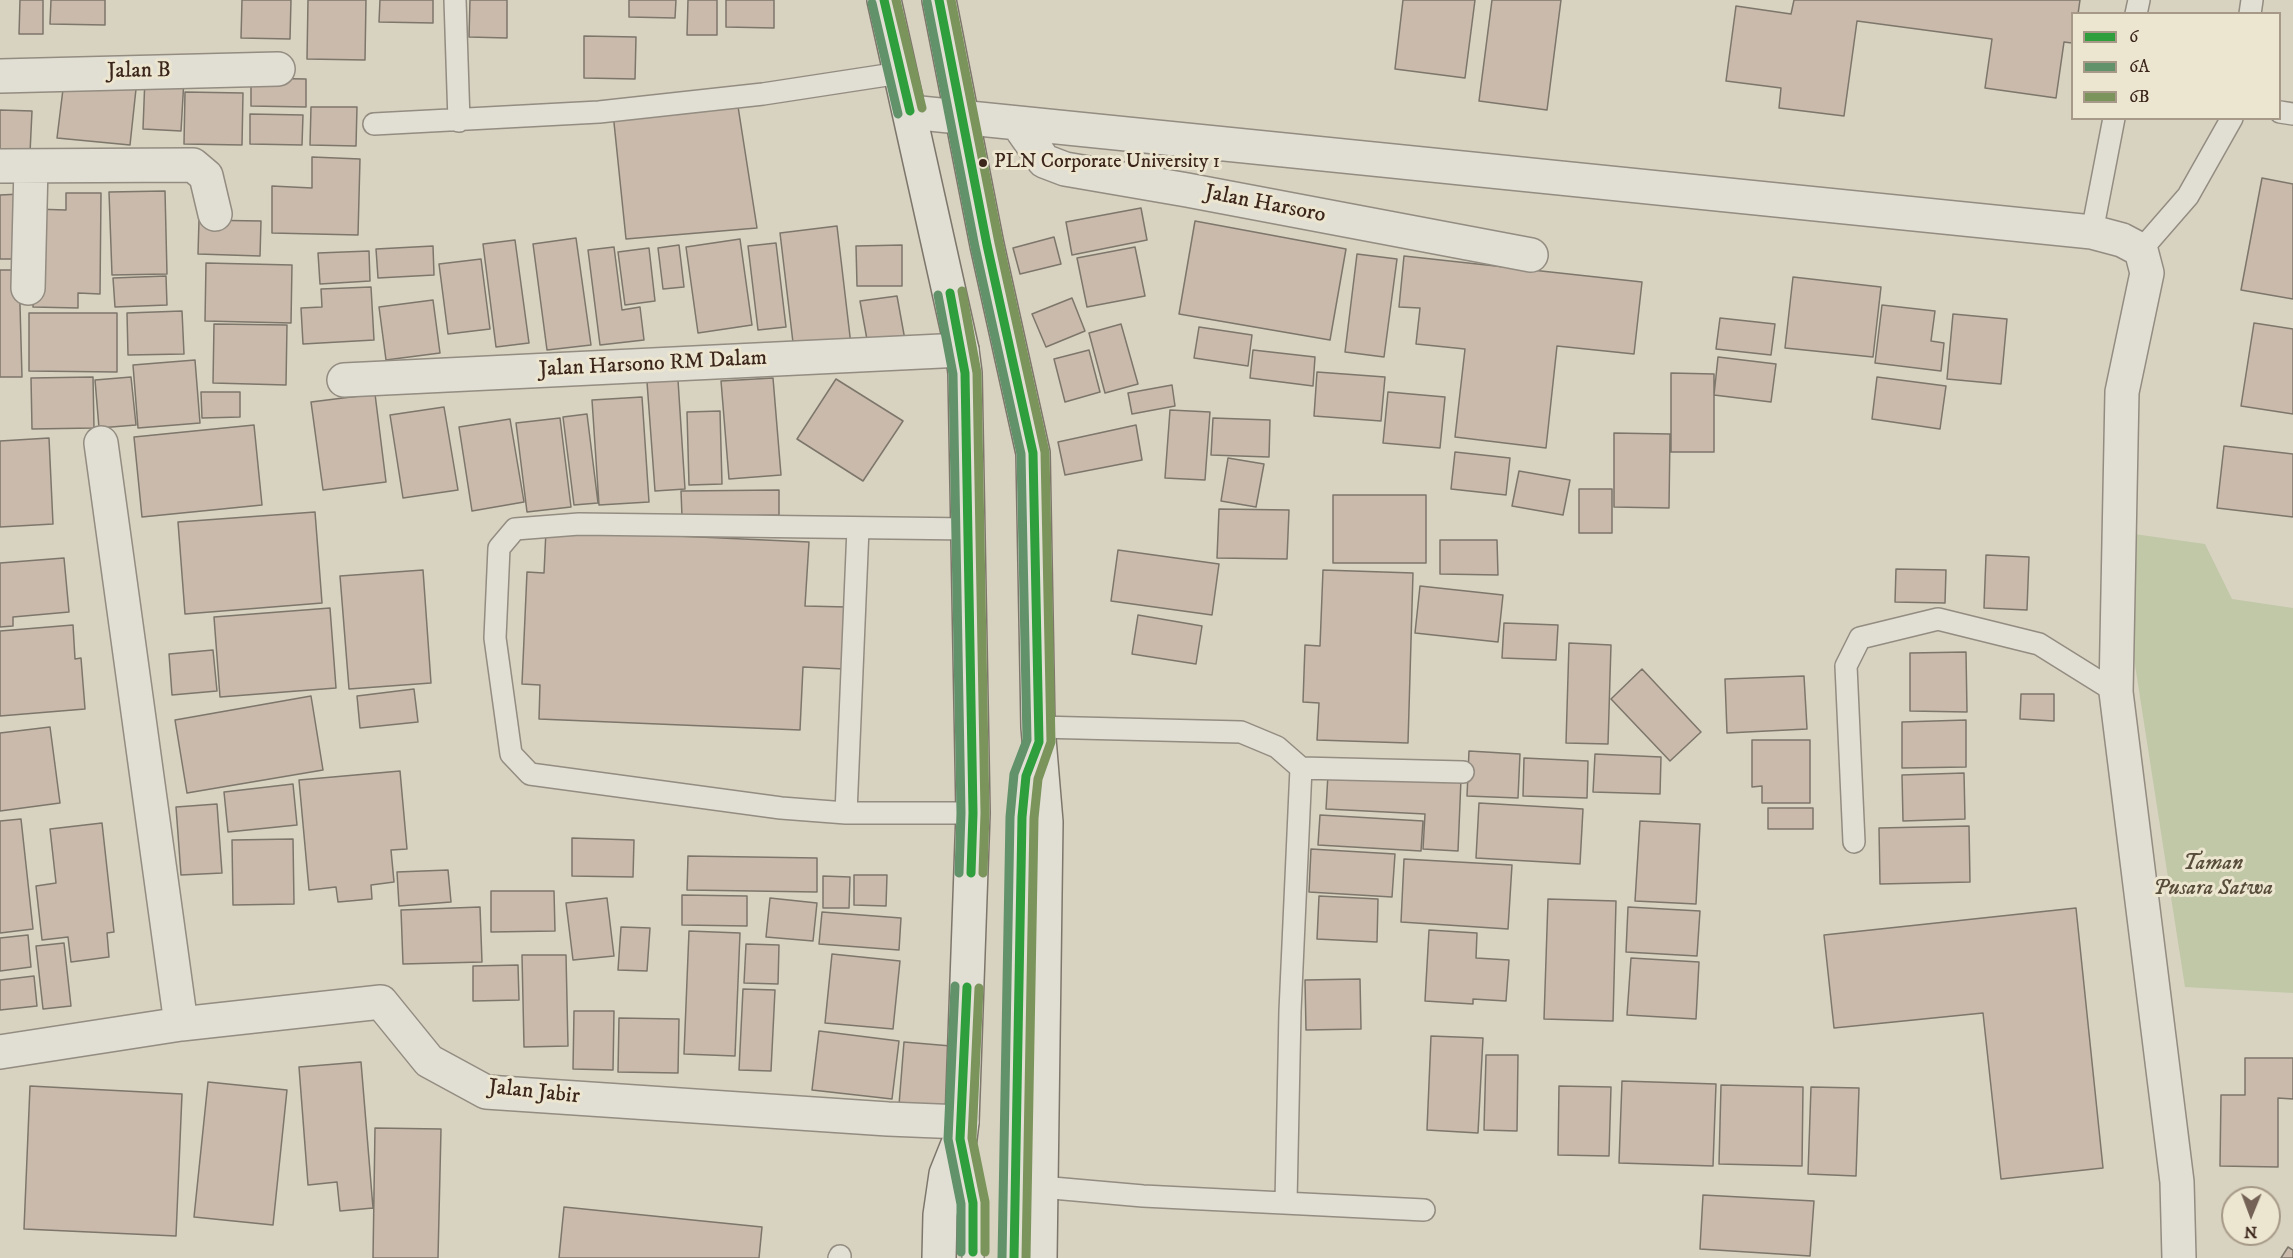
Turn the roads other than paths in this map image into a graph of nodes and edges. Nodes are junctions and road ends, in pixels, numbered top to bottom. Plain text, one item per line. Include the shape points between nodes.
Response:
1 (455, 0) edge
2 (884, 0) edge
3 (939, 0) edge
4 (278, 69) dead end
5 (900, 73) junction
6 (0, 76) edge
7 (910, 112) junction
8 (962, 118) junction
9 (2114, 120) edge
10 (2231, 120) edge
11 (459, 121) junction
12 (374, 124) dead end
13 (1017, 124) junction
14 (15, 166) edge
15 (215, 214) dead end
16 (2092, 232) junction
17 (2141, 250) junction
18 (1531, 255) dead end
19 (28, 288) dead end
20 (962, 350) junction
21 (344, 380) dead end
22 (101, 443) dead end
23 (858, 528) junction
24 (969, 529) junction
25 (2116, 692) junction
26 (1038, 734) junction
27 (1301, 768) junction
28 (1463, 772) dead end
29 (846, 813) junction
30 (974, 813) junction
31 (1854, 842) dead end
32 (181, 1024) junction
33 (0, 1052) edge
34 (961, 1131) junction
35 (1041, 1187) junction
36 (1286, 1202) junction
37 (1424, 1209) dead end
38 (939, 1258) edge
39 (973, 1258) edge
40 (1014, 1258) edge
41 (1040, 1258) edge
42 (2179, 1258) edge

1 - 11 lane
2 - 5 street
3 - 8 street
4 - 6 street, Jalan B
5 - 7 street
5 - 11 lane via 763,94 599,112
7 - 8 street
7 - 20 street
8 - 13 street
8 - 26 street via 1033,453
9 - 16 lane
10 - 17 lane via 2188,196
11 - 12 lane
13 - 16 street
13 - 18 street, Jalan Harsoro via 1044,161 1065,170
14 - 15 street via 193,165 206,176
14 - 19 street
16 - 17 street
17 - 25 street via 2147,273 2122,392
20 - 21 street, Jalan Harsono RM Dalam
20 - 24 street
22 - 32 street
23 - 24 lane
23 - 29 lane
23 - 29 lane via 579,524 515,529 499,548 495,638 511,754 530,774
24 - 30 street
25 - 31 lane via 2039,644 1938,619 1860,638 1846,666
25 - 42 street via 2177,1182
26 - 27 lane via 1241,732 1277,747
26 - 35 street via 1046,822
26 - 40 lane via 1026,776 1022,817
27 - 28 lane
27 - 36 lane
29 - 30 lane
30 - 34 street
32 - 33 street, Jalan Jabir
32 - 34 street, Jalan Jabir via 381,1002 429,1061 486,1092 888,1119
34 - 38 street via 946,1174
34 - 39 lane via 974,1203
35 - 36 lane
35 - 41 street
36 - 37 lane

